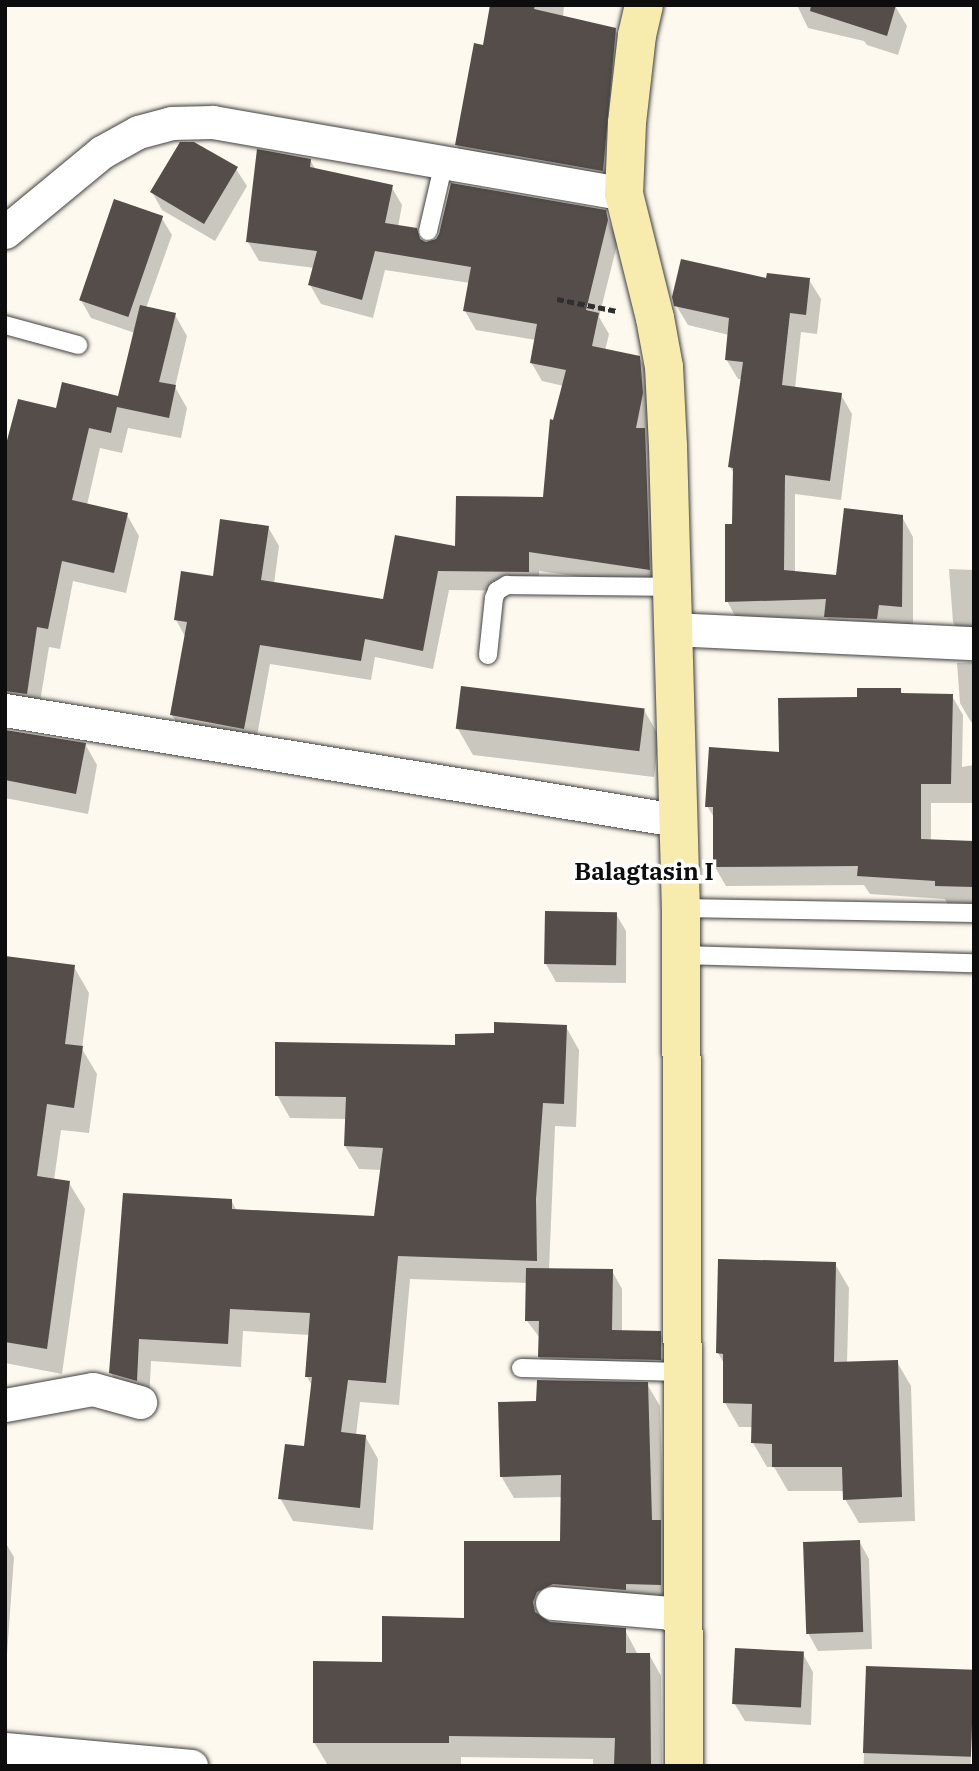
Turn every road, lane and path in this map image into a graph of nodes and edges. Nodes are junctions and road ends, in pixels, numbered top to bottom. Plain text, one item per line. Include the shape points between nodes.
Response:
1 (644, 5) edge
2 (444, 162) junction
3 (624, 194) junction
4 (5, 232) edge
5 (428, 232) dead end
6 (557, 299) dead end
7 (655, 318) junction
8 (5, 325) edge
9 (78, 345) dead end
10 (671, 587) junction
11 (672, 629) junction
12 (974, 643) edge
13 (488, 654) dead end
14 (5, 710) edge
15 (676, 820) junction
16 (681, 908) junction
17 (974, 913) edge
18 (681, 955) junction
19 (974, 963) edge
20 (522, 1368) dead end
21 (684, 1372) junction
22 (140, 1402) dead end
23 (5, 1405) edge
24 (552, 1603) dead end
25 (684, 1614) junction
26 (5, 1749) edge
27 (191, 1766) edge
28 (684, 1766) edge

1 - 3 street via 627,123
2 - 3 street
2 - 4 street via 213,122 171,123 138,132 102,152
2 - 5 lane
3 - 7 street
6 - 7 path
7 - 10 street via 664,367
8 - 9 lane
10 - 11 street
10 - 13 lane via 507,584 494,598
11 - 12 street
11 - 15 street
14 - 15 street
15 - 16 street
16 - 17 lane
16 - 18 street
18 - 19 lane
18 - 21 street
20 - 21 lane
21 - 25 street
22 - 23 street via 93,1389
24 - 25 street
25 - 28 street
26 - 27 street

